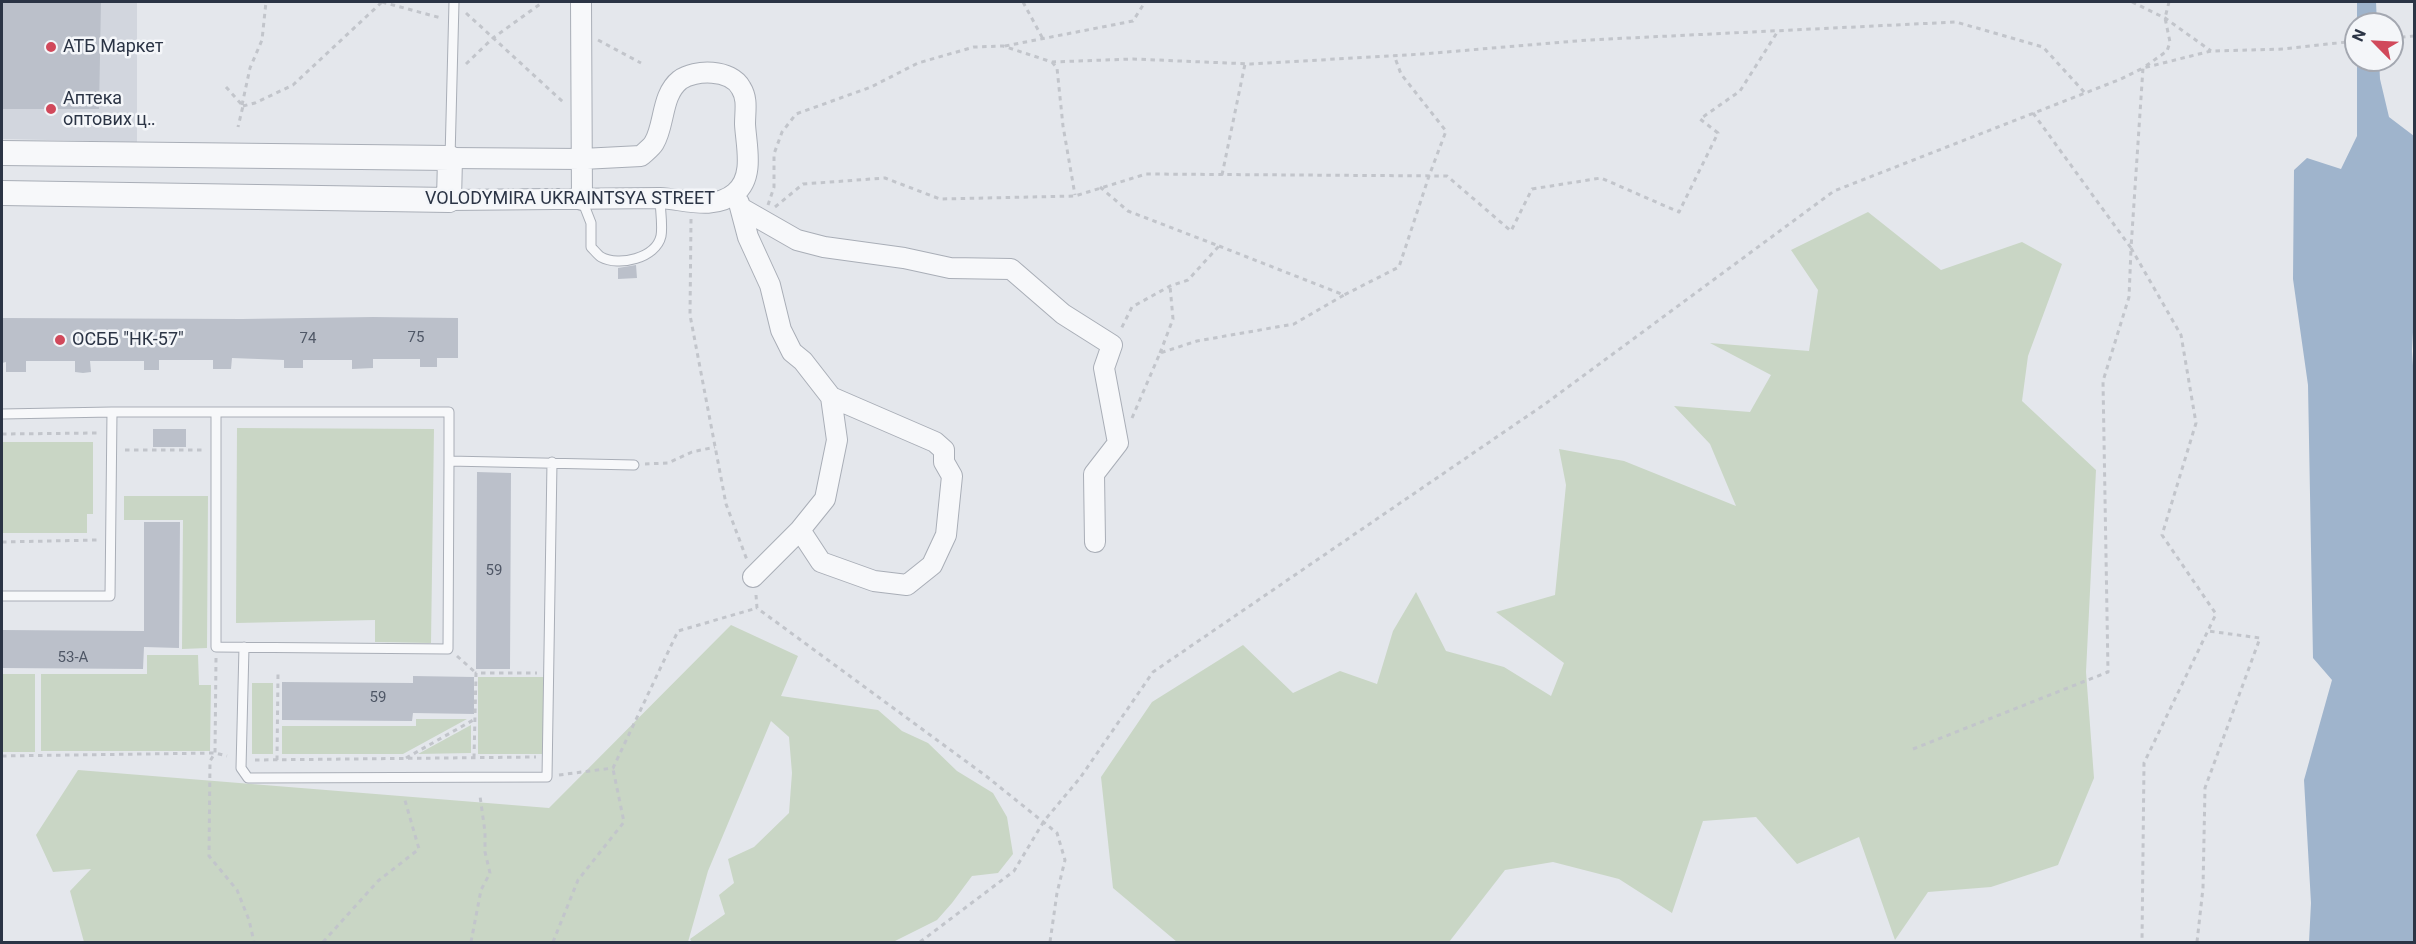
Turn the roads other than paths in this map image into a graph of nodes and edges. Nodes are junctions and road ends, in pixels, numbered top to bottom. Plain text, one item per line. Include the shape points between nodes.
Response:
1 (454, 2) edge
2 (581, 2) edge
3 (2, 153) edge
4 (450, 158) junction
5 (582, 159) junction
6 (2, 193) edge
7 (660, 198) junction
8 (449, 200) junction
9 (582, 200) junction
10 (739, 200) junction
11 (831, 397) junction
12 (112, 412) junction
13 (216, 412) junction
14 (2, 414) edge
15 (449, 461) junction
16 (552, 462) junction
17 (634, 465) road end
18 (800, 530) junction
19 (1095, 542) dead end
20 (753, 577) dead end
21 (2, 596) edge
22 (244, 647) junction

1 - 4 lane
2 - 5 street
3 - 4 street, VOLODYMIRA UKRAINTSYA STREET
4 - 5 street, VOLODYMIRA UKRAINTSYA STREET
4 - 8 street
5 - 9 street
5 - 10 street, VOLODYMIRA UKRAINTSYA STREET via 641,156 654,144 664,106 677,82 692,73 712,72 733,79 741,87 747,105 746,176
6 - 8 street, VOLODYMIRA UKRAINTSYA STREET
7 - 9 street, VOLODYMIRA UKRAINTSYA STREET
7 - 9 lane via 661,236 651,252 641,258 614,260 601,257 591,247 591,223
7 - 10 street, VOLODYMIRA UKRAINTSYA STREET via 691,202
8 - 9 street, VOLODYMIRA UKRAINTSYA STREET
10 - 11 street via 748,237 770,285 781,330 792,351
10 - 19 street via 759,219 797,240 824,247 950,268 1011,269 1063,314 1112,345 1104,368 1118,443 1094,474
11 - 18 street via 837,440 825,499
11 - 18 street via 935,442 944,450 944,462 951,476 946,535 932,565 907,585 874,581 821,562
12 - 13 lane
12 - 14 lane
12 - 21 lane via 110,596
13 - 15 lane via 449,412
13 - 22 lane via 216,647
15 - 16 lane
15 - 22 lane via 448,649
16 - 17 lane
16 - 22 lane via 547,777 248,778 241,768
18 - 20 street

